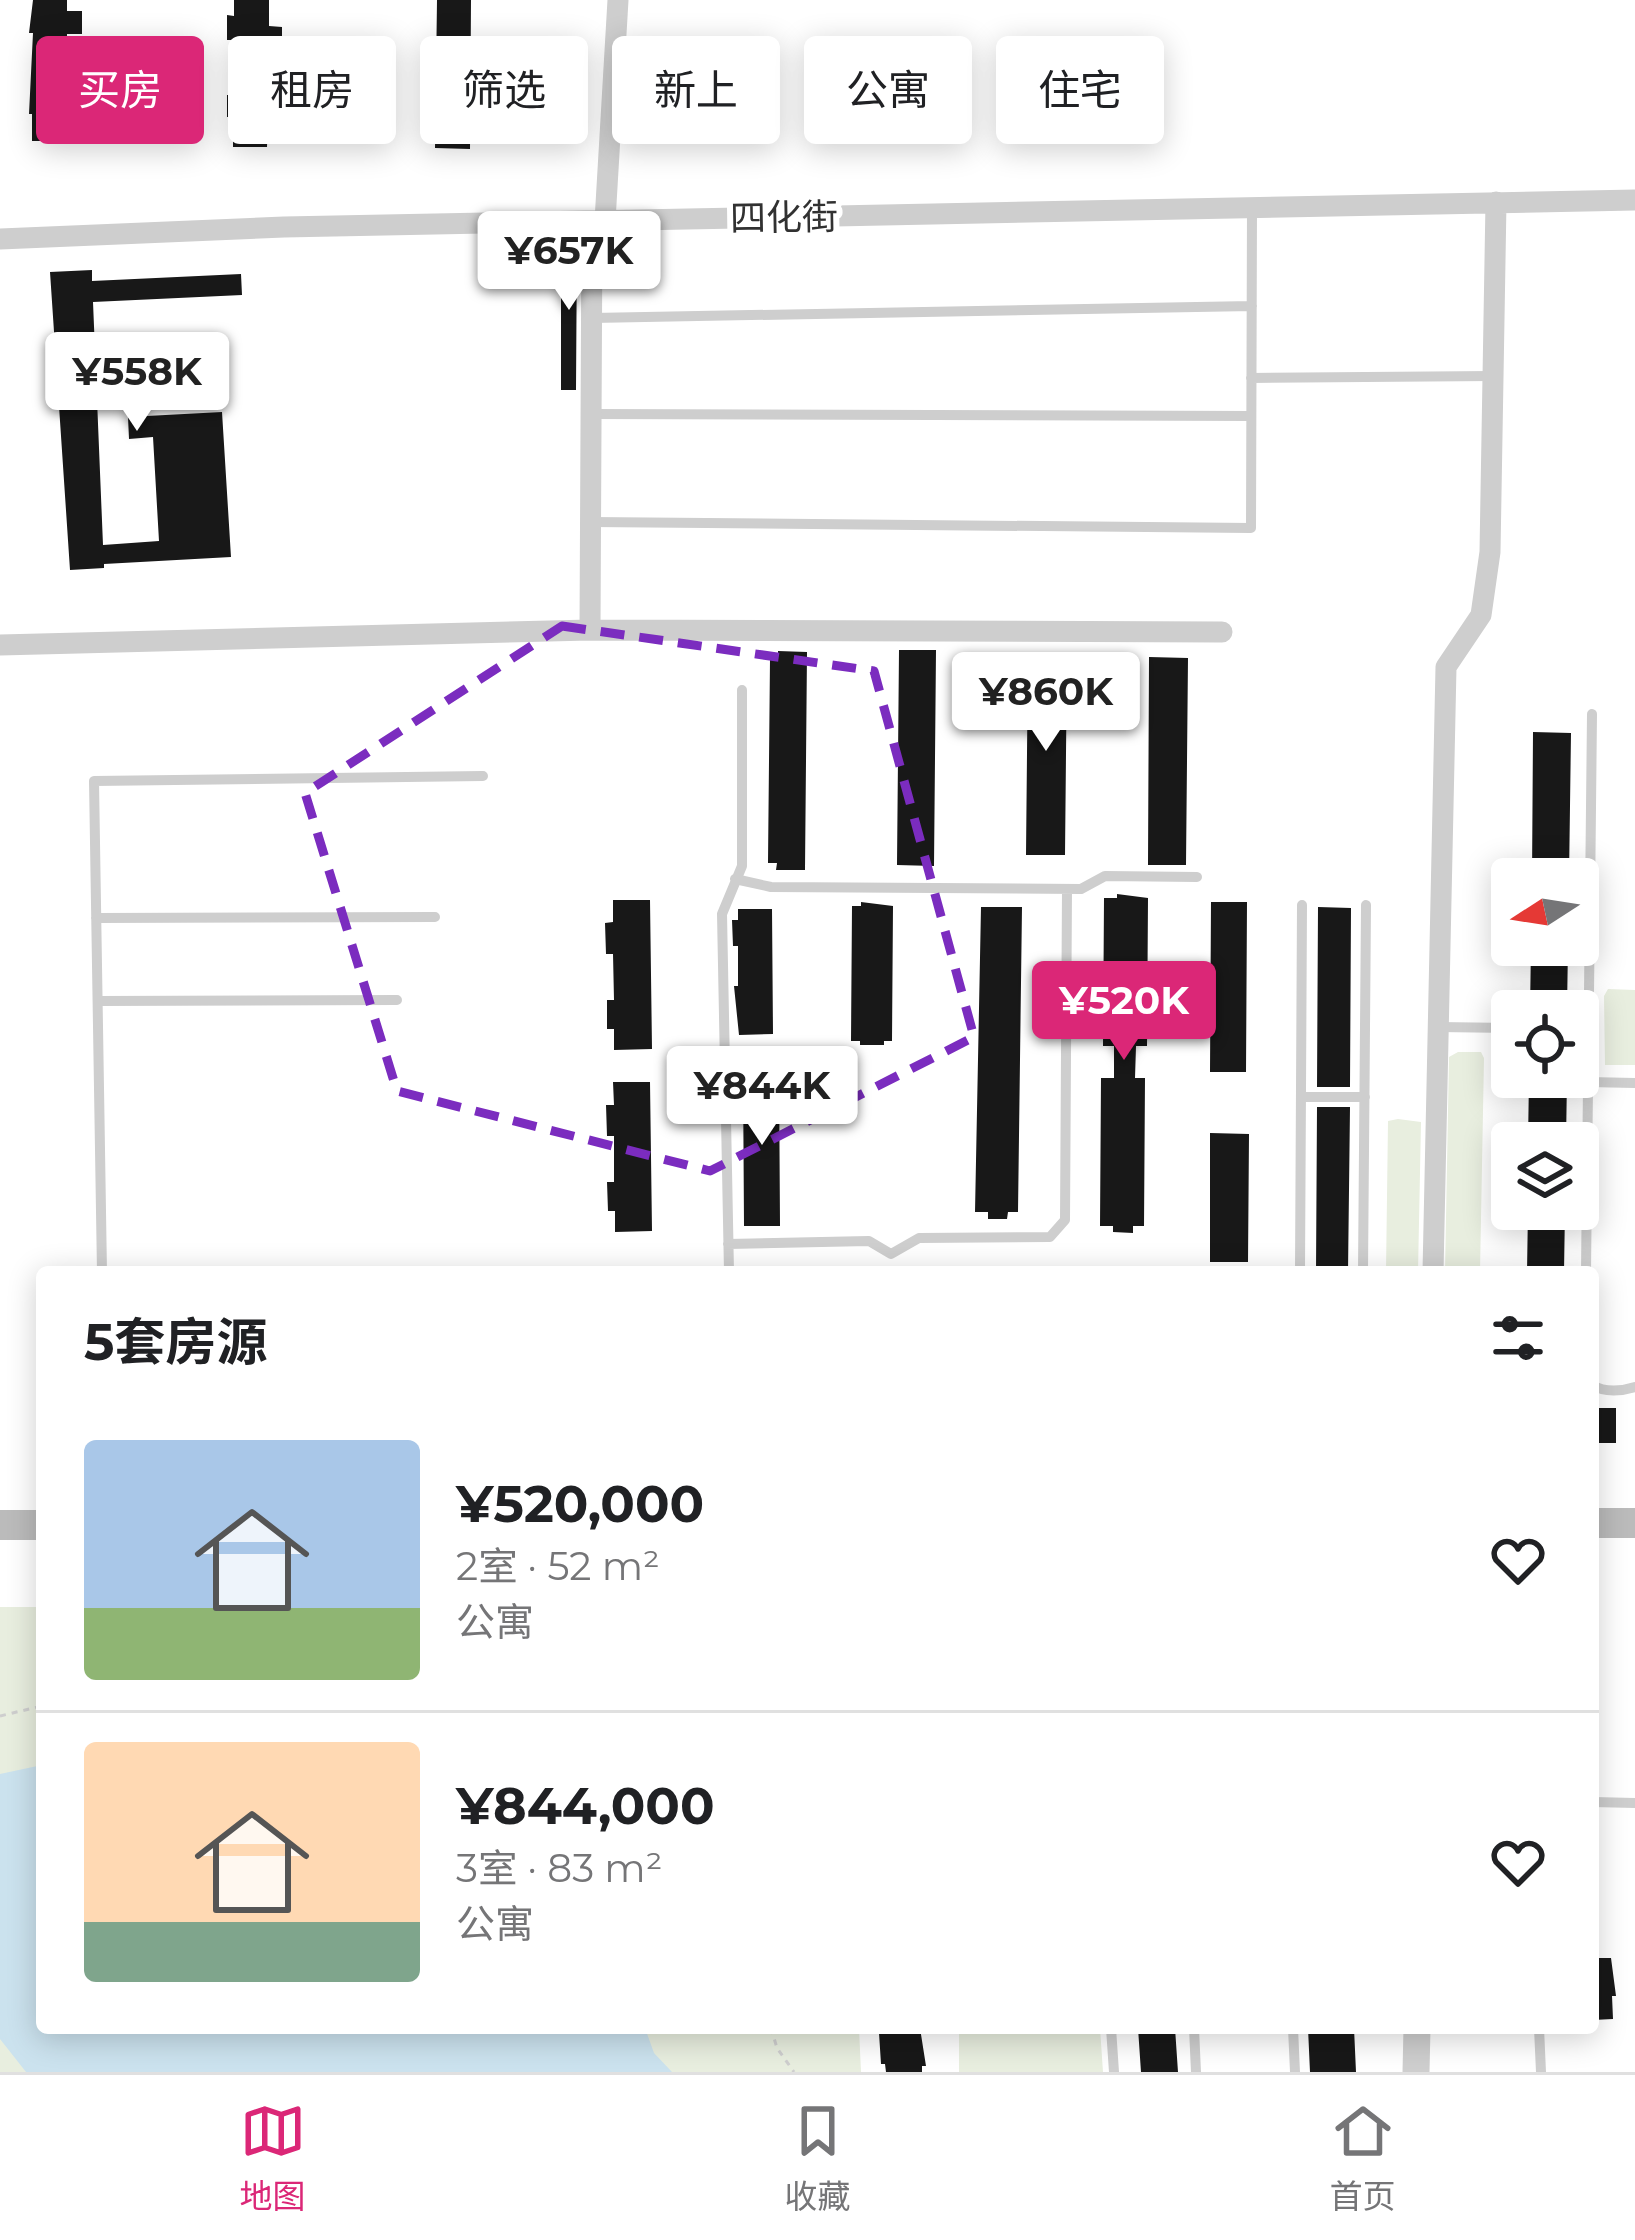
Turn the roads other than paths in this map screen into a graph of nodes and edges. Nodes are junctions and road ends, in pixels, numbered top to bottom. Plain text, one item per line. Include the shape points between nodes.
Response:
1 (618, 0) edge
2 (1635, 200) edge
3 (1496, 202) junction
4 (1252, 207) junction
5 (599, 221) junction
6 (0, 239) edge
7 (1252, 306) junction
8 (592, 318) junction
9 (1493, 376) junction
10 (1251, 378) junction
11 (591, 414) junction
12 (1251, 416) junction
13 (591, 522) junction
14 (590, 630) junction
15 (1222, 632) dead end
16 (0, 645) edge
17 (742, 691) dead end
18 (1592, 714) dead end
19 (483, 776) dead end
20 (1197, 877) dead end
21 (735, 880) junction
22 (1067, 889) junction
23 (1301, 905) dead end
24 (1366, 905) dead end
25 (435, 917) dead end
26 (96, 918) junction
27 (1584, 990) edge
28 (397, 1000) dead end
29 (98, 1001) junction
30 (1438, 1027) junction
31 (1491, 1028) edge
32 (1599, 1082) edge
33 (1635, 1083) edge
34 (1301, 1097) junction
35 (1365, 1097) junction
36 (1588, 1098) edge
37 (728, 1244) junction
38 (890, 1254) junction
39 (102, 1266) edge
40 (729, 1266) edge
41 (891, 1266) edge
42 (1300, 1266) edge
43 (1363, 1266) edge
44 (1433, 1266) edge
45 (1586, 1266) edge
46 (1599, 1386) edge
47 (1635, 1387) edge
48 (1599, 1523) edge
49 (1635, 1523) edge
50 (0, 1525) edge
51 (36, 1525) edge
52 (1599, 1544) edge
53 (1635, 1544) edge
54 (0, 1545) edge
55 (36, 1545) edge
56 (1599, 1802) edge
57 (1635, 1803) edge
58 (1111, 2034) edge
59 (1194, 2034) edge
60 (1293, 2034) edge
61 (1417, 2034) edge
62 (1539, 2034) edge
63 (1114, 2072) edge
64 (1196, 2072) edge
65 (1294, 2072) edge
66 (1416, 2072) edge
67 (1541, 2072) edge

1 - 5 street
2 - 3 street, 四化街
3 - 4 street, 四化街
3 - 9 street
4 - 5 street, 四化街
4 - 7 lane
5 - 6 street, 四化街
5 - 8 street
7 - 8 lane
7 - 10 lane
8 - 11 street
9 - 10 lane
9 - 30 street via 1490,552 1480,615 1446,667
10 - 12 lane
11 - 12 lane
11 - 13 street
12 - 13 lane via 1251,528
13 - 14 street
14 - 15 street
14 - 16 street
17 - 21 lane via 742,866
18 - 27 lane
19 - 26 lane via 94,781
20 - 22 lane via 1106,876
21 - 22 lane via 771,887
21 - 37 lane via 722,914
22 - 38 lane via 1065,1220 1050,1237 919,1238
23 - 34 lane
24 - 35 lane
25 - 26 lane
26 - 29 lane
28 - 29 lane
29 - 39 lane
30 - 31 lane
30 - 44 street
32 - 33 lane
34 - 35 lane
34 - 42 lane
35 - 43 lane
36 - 45 lane
37 - 38 lane via 869,1241
37 - 40 lane
38 - 41 lane
46 - 47 lane
48 - 49 main road
50 - 51 main road
52 - 53 main road
54 - 55 main road
56 - 57 lane
58 - 63 lane
59 - 64 lane
60 - 65 lane
61 - 66 street
62 - 67 lane

